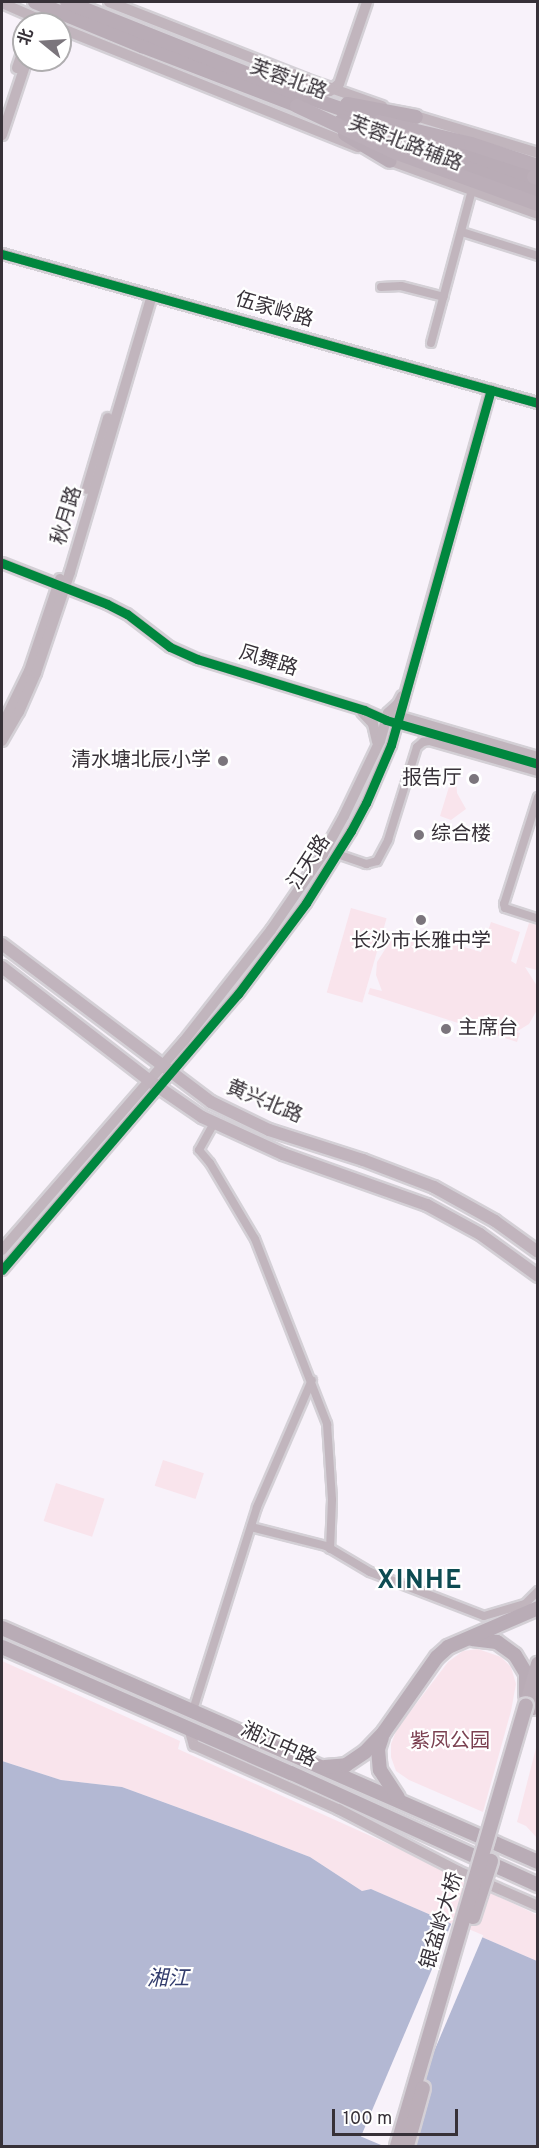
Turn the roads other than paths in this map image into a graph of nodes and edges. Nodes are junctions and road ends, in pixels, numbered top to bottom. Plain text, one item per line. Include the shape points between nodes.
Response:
1 (67, 2) edge
2 (109, 2) edge
3 (367, 2) edge
4 (372, 2) edge
5 (2, 3) edge
6 (41, 12) edge
7 (72, 22) edge
8 (72, 33) edge
9 (142, 46) junction
10 (137, 60) junction
11 (16, 72) edge
12 (22, 72) edge
13 (333, 89) junction
14 (357, 97) junction
15 (295, 101) junction
16 (4, 111) edge
17 (282, 117) junction
18 (416, 117) junction
19 (379, 122) joint
20 (2, 135) edge
21 (537, 153) edge
22 (390, 161) junction
23 (536, 180) edge
24 (472, 190) junction
25 (537, 204) edge
26 (537, 214) edge
27 (462, 232) junction
28 (2, 254) edge
29 (537, 256) edge
30 (381, 287) dead end
31 (149, 295) junction
32 (444, 297) junction
33 (431, 343) dead end
34 (490, 390) junction
35 (537, 403) edge
36 (2, 563) edge
37 (62, 585) junction
38 (404, 701) junction
39 (351, 706) junction
40 (393, 719) junction
41 (415, 721) junction
42 (2, 726) edge
43 (425, 732) junction
44 (2, 741) edge
45 (374, 753) junction
46 (387, 754) junction
47 (537, 757) edge
48 (537, 764) edge
49 (537, 772) edge
50 (537, 797) edge
51 (337, 854) junction
52 (537, 919) edge
53 (2, 944) edge
54 (2, 967) edge
55 (166, 1070) junction
56 (153, 1084) junction
57 (214, 1123) junction
58 (2, 1250) edge
59 (537, 1252) edge
60 (2, 1270) edge
61 (537, 1276) edge
62 (312, 1380) junction
63 (251, 1527) junction
64 (330, 1549) junction
65 (537, 1592) edge
66 (537, 1608) edge
67 (2, 1628) edge
68 (461, 1641) junction
69 (2, 1647) edge
70 (537, 1664) edge
71 (537, 1692) edge
72 (532, 1704) edge
73 (193, 1710) junction
74 (189, 1728) junction
75 (384, 1732) junction
76 (320, 1767) junction
77 (331, 1792) junction
78 (400, 1801) junction
79 (359, 1822) junction
80 (537, 1862) edge
81 (537, 1885) edge
82 (537, 1906) edge
83 (397, 2146) edge
84 (407, 2146) edge

1 - 15 main road, 芙蓉北路
2 - 13 street, 芙蓉北路辅路
3 - 13 street via 343,77
4 - 14 street via 349,79 349,88
5 - 6 street
7 - 9 main road, 芙蓉北路
8 - 10 street, 芙蓉北路辅路
9 - 10 street
9 - 15 main road, 芙蓉北路
10 - 17 street, 芙蓉北路辅路
11 - 16 street
12 - 16 street
13 - 14 street, 芙蓉北路辅路
13 - 15 street
14 - 18 street, 芙蓉北路辅路
15 - 17 street
15 - 18 main road
15 - 19 main road, 芙蓉北路
15 - 22 main road
15 - 23 main road, 芙蓉北路
15 - 25 highway via 396,153
16 - 20 street
17 - 22 street, 芙蓉北路辅路
18 - 21 street, 芙蓉北路辅路
19 - 23 highway via 464,142
22 - 24 street, 芙蓉北路辅路
24 - 26 street, 芙蓉北路辅路
24 - 27 street
27 - 29 street
27 - 32 street
28 - 31 street, 伍家岭路
30 - 32 street via 401,286
31 - 34 street, 伍家岭路
31 - 37 street, 秋月路
32 - 33 street
34 - 35 street, 伍家岭路
34 - 38 street, 江天路
34 - 40 street, 江天路
36 - 37 street, 凤舞路
37 - 39 street, 凤舞路 via 127,614 182,654
37 - 42 street, 秋月路
37 - 44 street, 秋月路 via 28,693
38 - 40 street, 江天路
38 - 41 street via 407,716
39 - 40 street, 凤舞路
39 - 45 street via 373,724 377,738
40 - 41 street, 凤舞路
40 - 43 street, 凤舞路
40 - 45 street, 江天路
40 - 46 street, 江天路
41 - 47 street, 凤舞路
43 - 46 street via 402,735
43 - 48 street, 凤舞路
45 - 55 street, 江天路 via 344,816 301,887
46 - 51 street, 江天路 via 366,803
49 - 51 street via 423,742 417,747 388,840 377,861 366,864
50 - 52 street via 504,904 505,908
51 - 55 street, 江天路 via 259,966
53 - 55 main road, 黄兴北路
54 - 56 main road, 黄兴北路
55 - 56 street, 江天路
55 - 59 main road, 黄兴北路 via 211,1102 248,1121 389,1169 455,1198
56 - 57 main road, 黄兴北路
56 - 58 street, 江天路
56 - 60 street, 江天路
57 - 61 main road, 黄兴北路 via 283,1154 427,1205 480,1234
57 - 62 street via 199,1150 255,1239
62 - 63 street
62 - 64 street via 327,1424 332,1500
63 - 64 street
63 - 73 street
64 - 65 street via 370,1572 484,1616 525,1604
66 - 68 main road
67 - 73 main road, 湘江中路
68 - 72 main road via 490,1639 516,1655 526,1673
68 - 75 main road via 437,1657
69 - 74 main road, 湘江中路
70 - 72 highway
71 - 72 highway
72 - 83 highway, 银盆岭大桥, bridge
72 - 84 highway, 银盆岭大桥, bridge via 484,1886
73 - 76 main road, 湘江中路
74 - 77 main road, 湘江中路
74 - 79 street via 194,1745
75 - 76 main road via 346,1766
75 - 78 main road via 378,1749 380,1770
76 - 78 main road, 湘江中路
77 - 79 street
77 - 81 main road, 湘江中路
78 - 80 main road, 湘江中路
79 - 82 street

